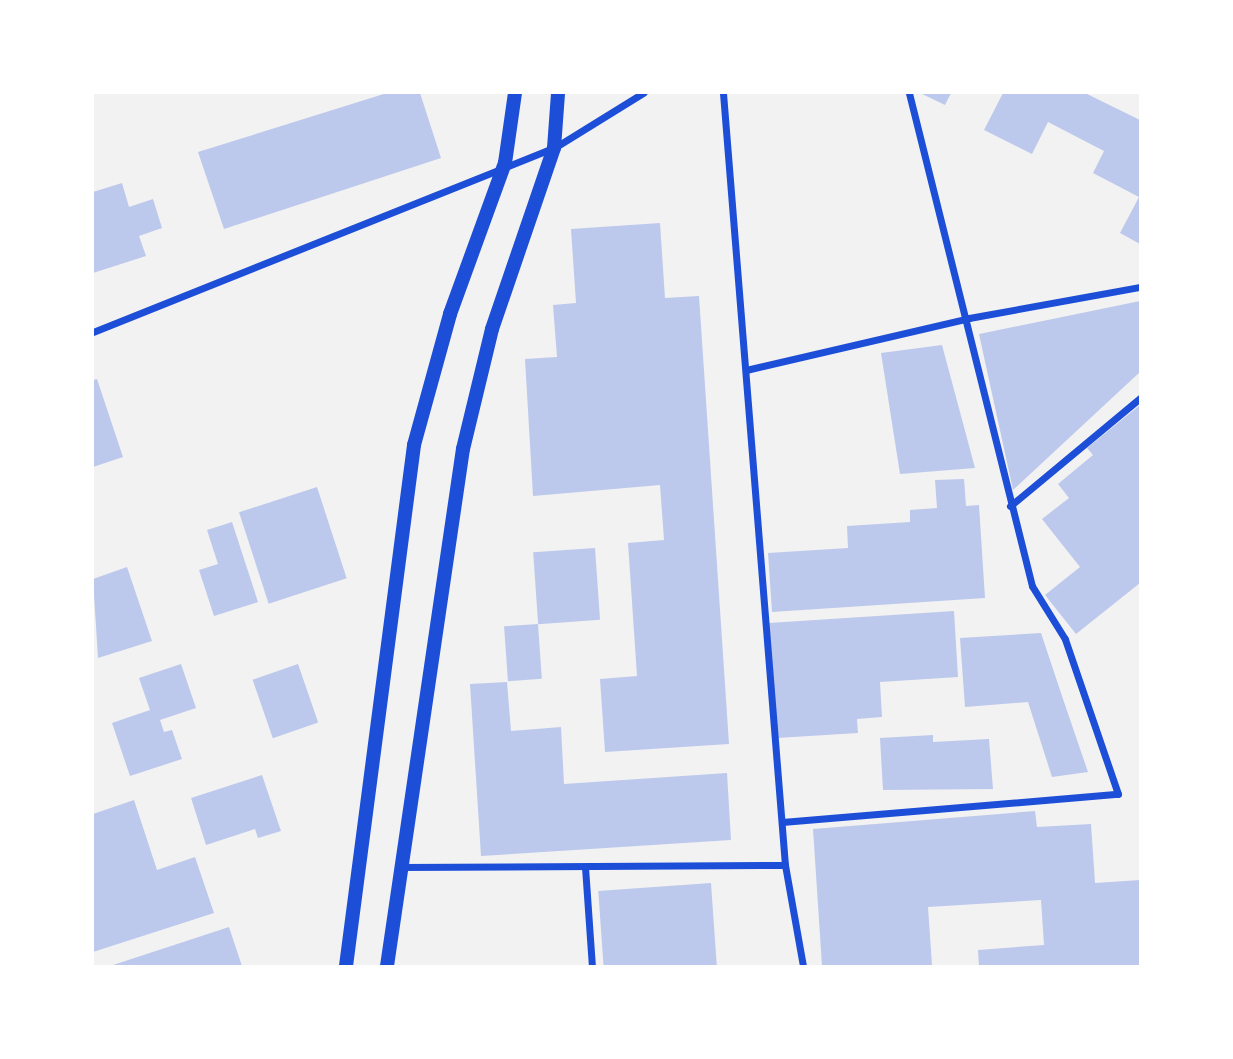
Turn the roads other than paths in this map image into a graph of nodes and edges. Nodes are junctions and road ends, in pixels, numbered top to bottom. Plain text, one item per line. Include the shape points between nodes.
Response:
1 (515, 93) edge
2 (558, 93) edge
3 (643, 93) edge
4 (723, 93) edge
5 (909, 93) edge
6 (554, 148) junction
7 (505, 163) junction
8 (1140, 287) edge
9 (969, 318) junction
10 (93, 332) edge
11 (746, 370) junction
12 (1140, 398) edge
13 (1010, 506) junction
14 (782, 822) junction
15 (785, 865) junction
16 (400, 867) junction
17 (585, 867) junction
18 (345, 966) edge
19 (387, 966) edge
20 (592, 966) edge
21 (803, 966) edge

1 - 7 main road
2 - 6 main road
3 - 6 street
4 - 11 street
5 - 9 street
6 - 7 street
6 - 16 main road via 492,329 463,449
7 - 10 street
7 - 18 main road via 450,314 414,445
8 - 9 street
9 - 11 street
9 - 13 street
11 - 14 street
12 - 13 street
13 - 14 street via 1032,586 1065,639 1118,794
14 - 15 street
15 - 17 street
15 - 21 street
16 - 17 street
16 - 19 main road
17 - 20 street

